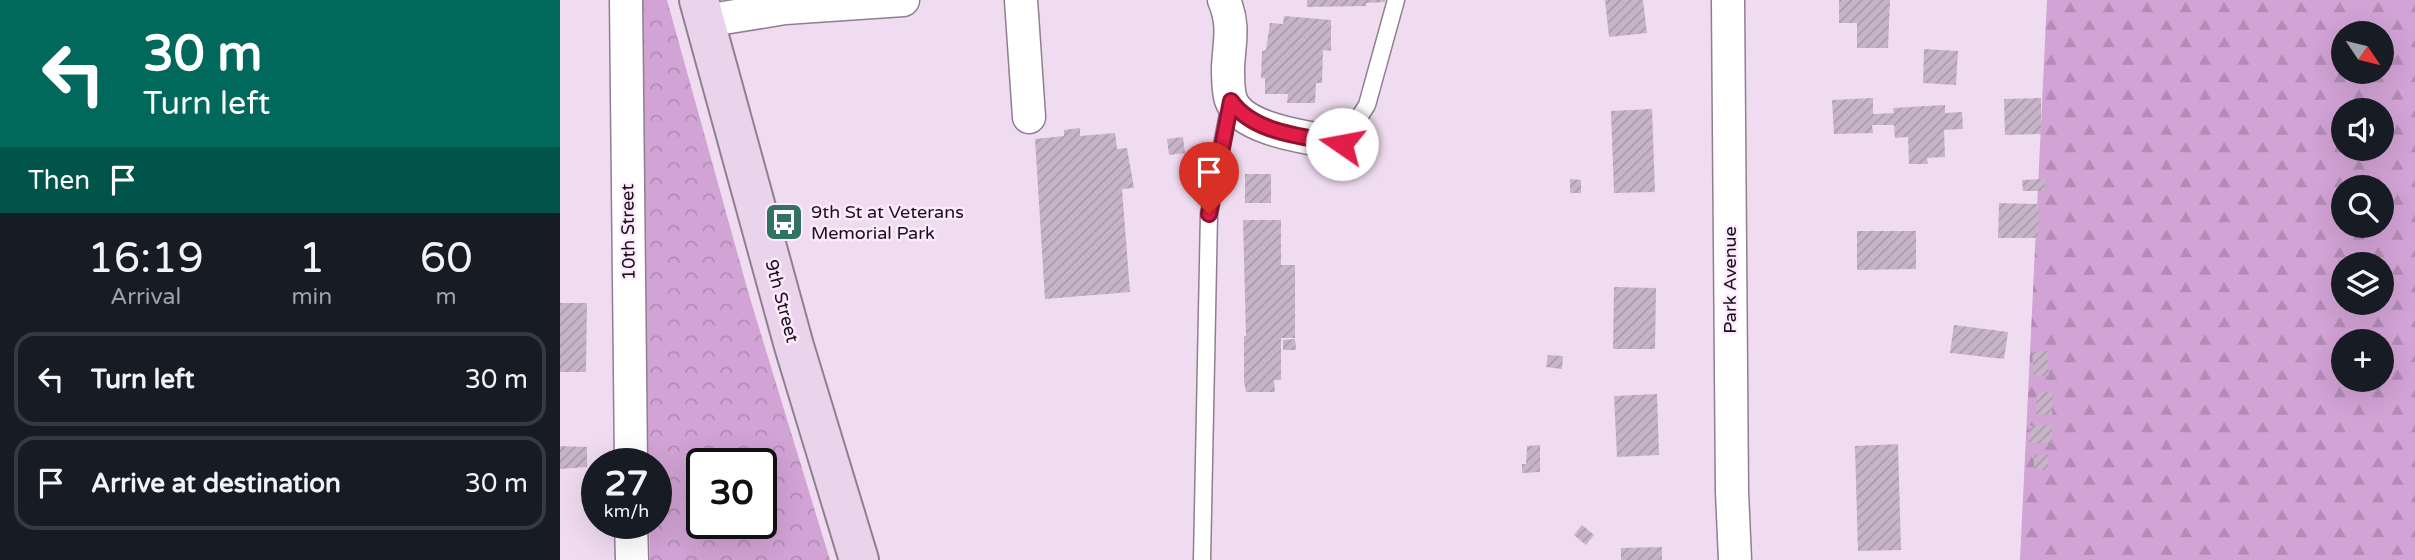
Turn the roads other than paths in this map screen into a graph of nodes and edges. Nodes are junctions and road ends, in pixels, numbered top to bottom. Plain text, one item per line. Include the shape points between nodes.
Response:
1 (626, 0) edge
2 (890, 0) edge
3 (1021, 0) edge
4 (1224, 0) edge
5 (1396, 0) edge
6 (1728, 0) edge
7 (702, 11) edge
8 (1231, 101) junction
9 (1029, 117) dead end
10 (1342, 144) joint
11 (631, 448) edge
12 (631, 539) edge
13 (632, 560) edge
14 (859, 560) edge
15 (1202, 560) edge
16 (1735, 560) edge

1 - 11 street, 10th Street
2 - 7 street
3 - 9 street
4 - 8 street via 1232,19
5 - 10 lane via 1367,106
6 - 16 street, Park Avenue
7 - 14 main road, 9th Street via 794,346
8 - 10 street via 1241,116 1267,128
8 - 15 lane via 1209,214
12 - 13 street

